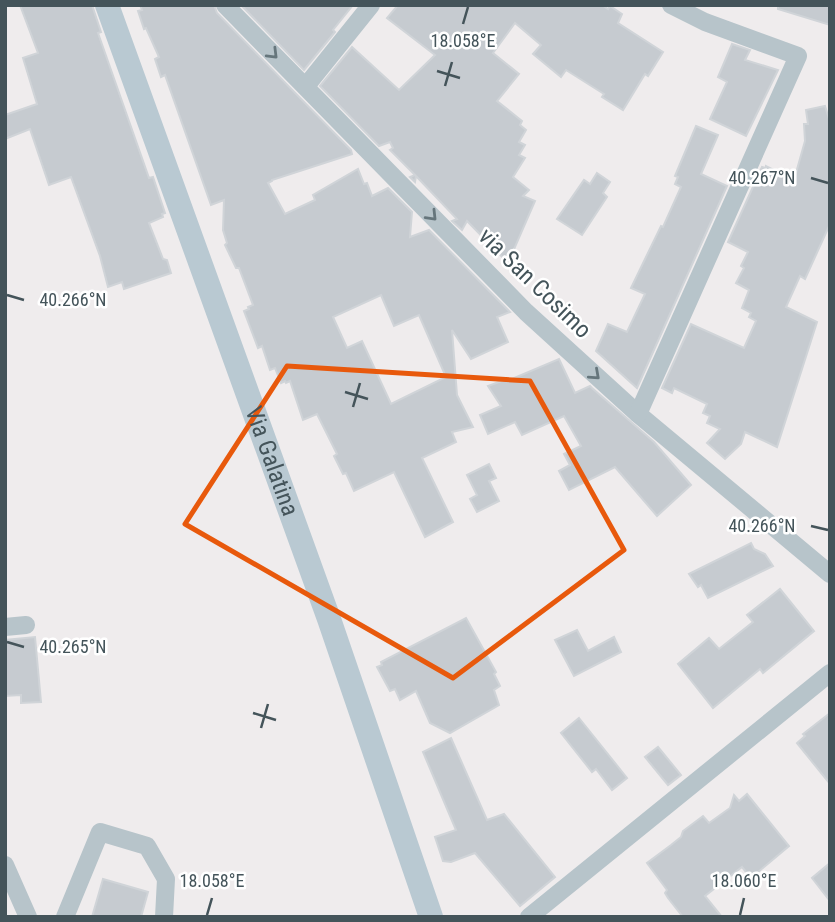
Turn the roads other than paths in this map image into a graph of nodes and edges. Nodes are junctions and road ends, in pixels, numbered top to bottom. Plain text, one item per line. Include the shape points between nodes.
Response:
1 (107, 5) edge
2 (225, 5) edge
3 (371, 5) edge
4 (671, 5) edge
5 (714, 5) edge
6 (705, 22) junction
7 (306, 86) junction
8 (638, 414) junction
9 (830, 574) edge
10 (26, 625) dead end
11 (5, 627) edge
12 (830, 673) edge
13 (5, 864) edge
14 (28, 917) edge
15 (65, 917) edge
16 (164, 917) edge
17 (431, 917) edge
18 (529, 917) edge

1 - 17 street, Via Galatina
2 -> 7 street, via San Cosimo
3 - 7 street
4 - 6 street
5 - 6 street
6 - 8 street via 798,56
7 -> 8 street, via San Cosimo via 526,312
8 - 9 street, via San Cosimo
10 - 11 street
12 - 18 street
13 - 14 street
15 - 16 street via 100,832 147,846 166,879

